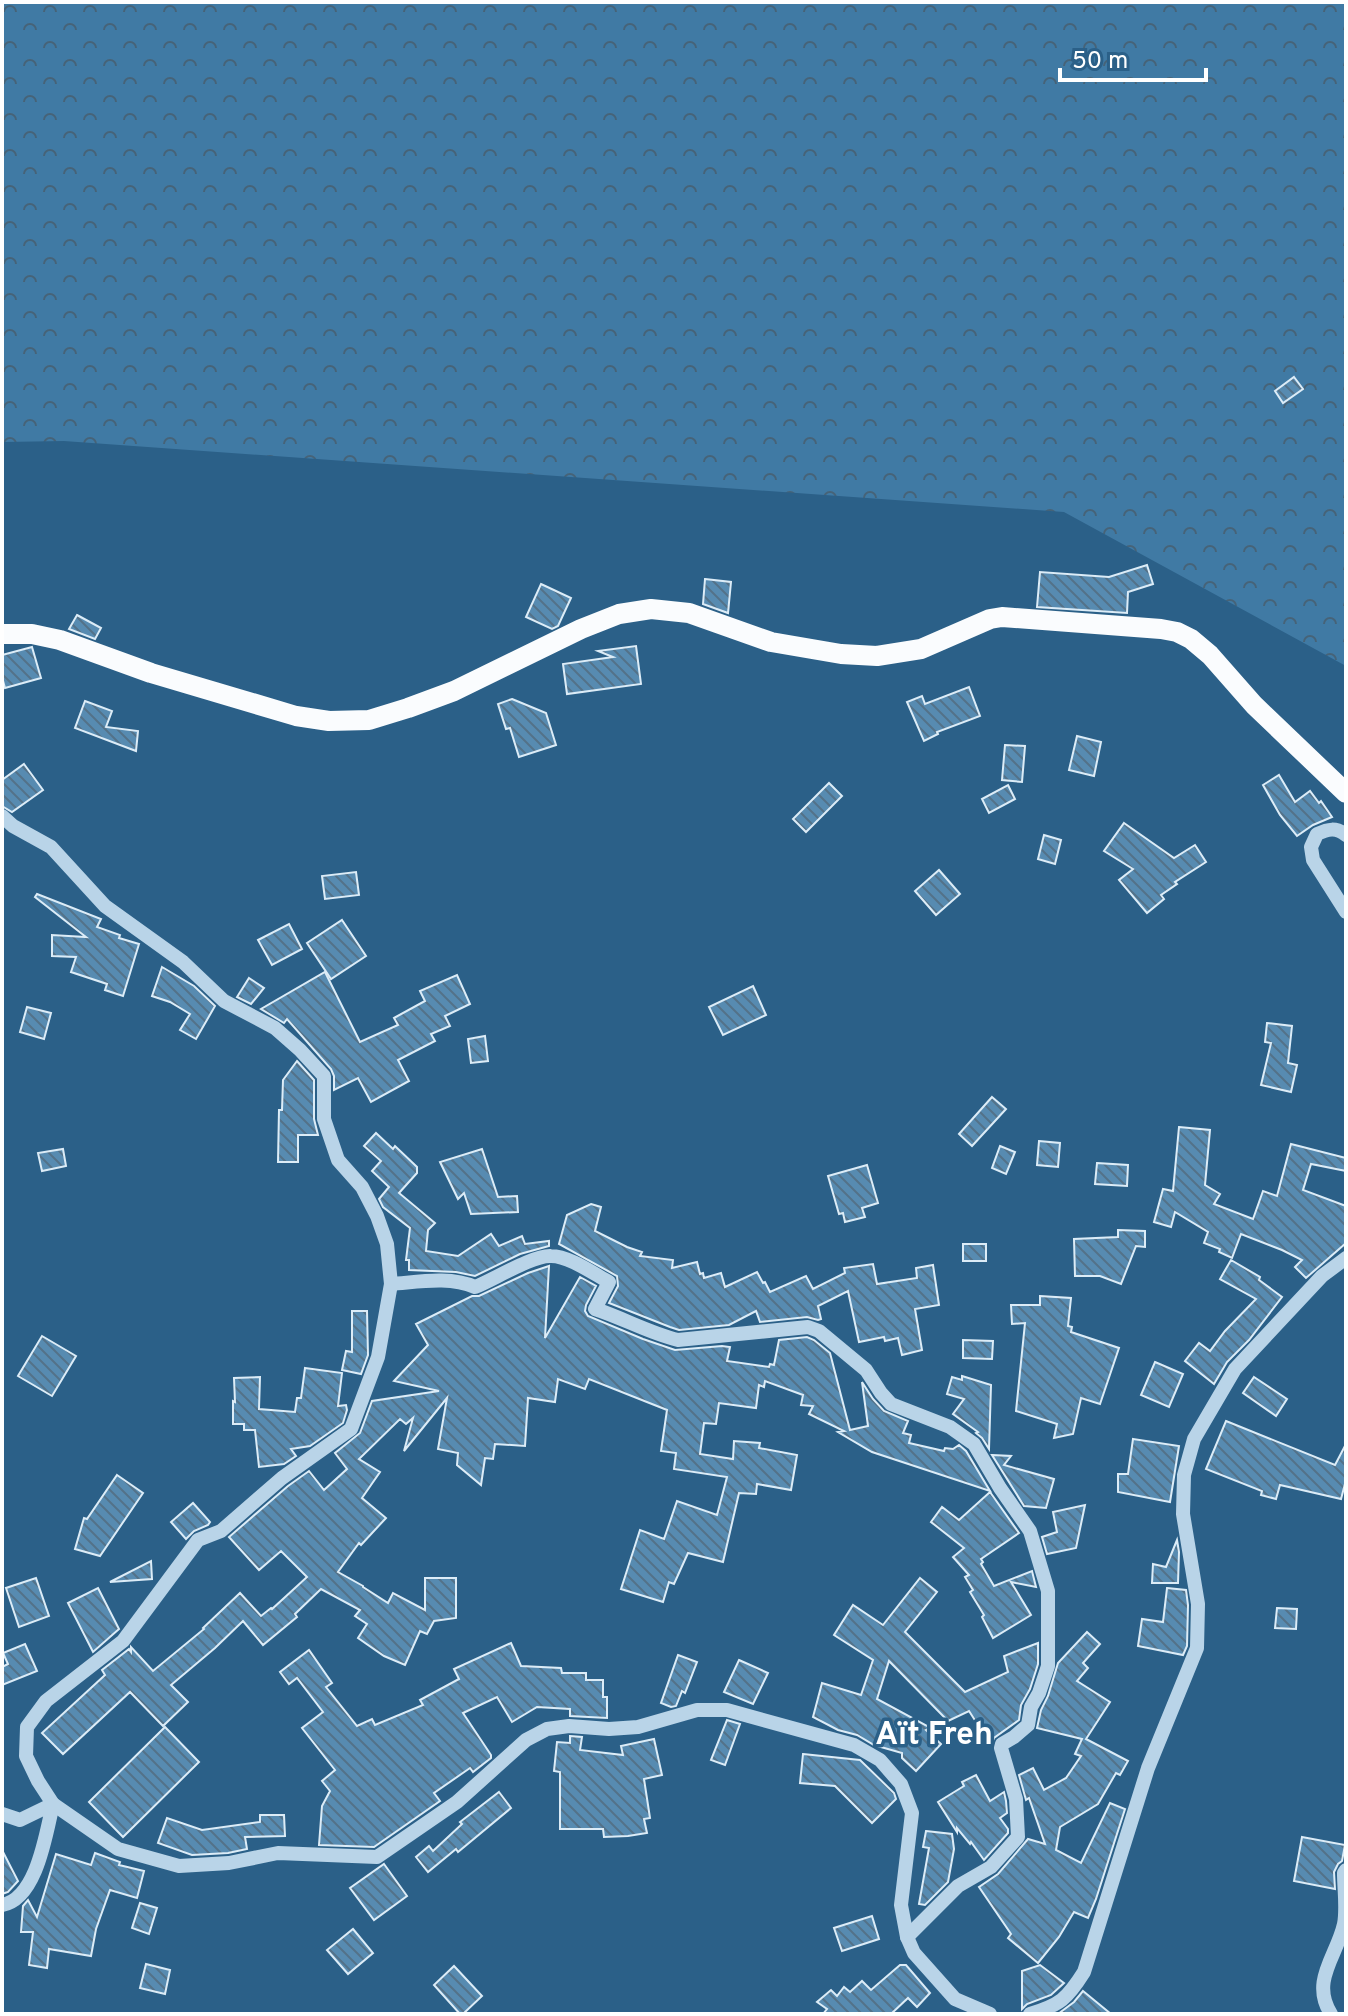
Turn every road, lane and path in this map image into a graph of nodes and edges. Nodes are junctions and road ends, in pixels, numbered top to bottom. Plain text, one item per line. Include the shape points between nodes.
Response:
1 (2, 634) edge
2 (1346, 793) edge
3 (2, 816) edge
4 (1346, 835) edge
5 (1346, 912) edge
6 (1346, 1258) edge
7 (391, 1284) junction
8 (53, 1804) junction
9 (2, 1814) edge
10 (1346, 1870) edge
11 (2, 1905) edge
12 (907, 1937) junction
13 (955, 1999) junction
14 (968, 2014) edge
15 (990, 2014) edge
16 (1030, 2014) edge
17 (1331, 2014) edge

1 - 2 main road via 60,640 151,673 329,721 369,720 408,708 606,619 651,609 689,613 771,642 877,656 921,649 1002,617 1161,629 1191,639 1210,655
3 - 7 street via 51,847 105,906 183,962 224,1001 275,1028 324,1076 324,1119 338,1160 362,1187 377,1216 387,1244
4 - 5 street via 1329,829 1317,834 1311,847 1313,860
6 - 16 street via 1322,1276 1235,1369 1194,1439 1184,1475 1183,1514 1198,1604 1197,1648 1148,1768 1084,1972 1052,2007
7 - 8 street via 378,1357 351,1429 282,1478 221,1531 198,1540 123,1641 46,1701 27,1727 26,1756
7 - 12 street via 452,1281 475,1287 531,1260 551,1256 574,1262 609,1282 595,1309 669,1338 808,1327 819,1331 866,1370 891,1404 950,1427 974,1444 1030,1531 1048,1591 1048,1666 1028,1725 1001,1748 1016,1799 1018,1837 991,1867 958,1886
8 - 9 street via 20,1820
8 - 11 street via 27,1888
8 - 12 street via 118,1849 179,1866 278,1853 377,1857 457,1802 526,1740 547,1729 638,1727 697,1710 727,1710 854,1745 880,1760 901,1784 912,1813 901,1905
10 - 17 street via 1344,1924 1322,1981
12 - 13 street via 914,1953
13 - 14 street
13 - 15 street

